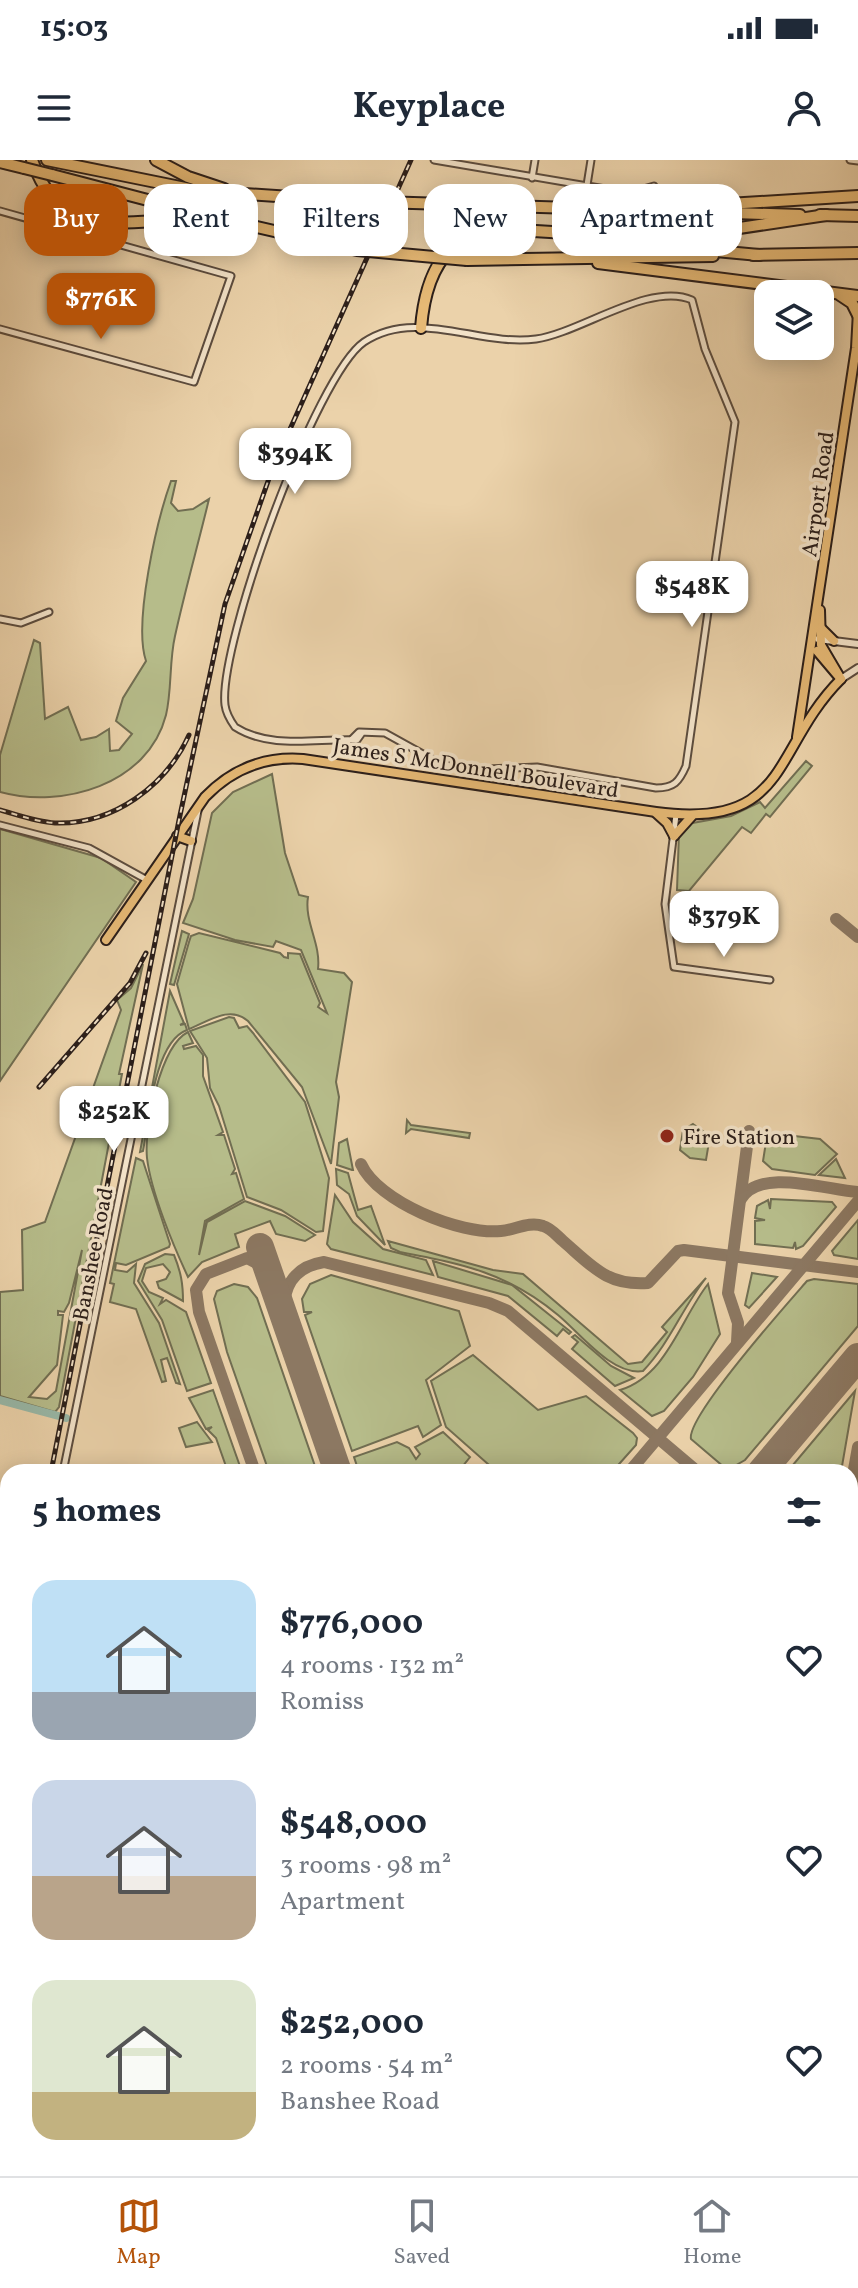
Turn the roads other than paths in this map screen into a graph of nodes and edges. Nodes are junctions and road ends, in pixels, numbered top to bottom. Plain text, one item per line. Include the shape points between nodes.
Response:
1 (47, 160) edge
2 (156, 160) edge
3 (434, 160) edge
4 (535, 160) edge
5 (591, 160) edge
6 (850, 160) edge
7 (858, 161) edge
8 (0, 162) edge
9 (28, 164) edge
10 (532, 178) junction
11 (153, 184) edge
12 (209, 184) edge
13 (579, 184) edge
14 (587, 184) edge
15 (858, 196) edge
16 (258, 197) edge
17 (144, 199) edge
18 (742, 203) edge
19 (552, 207) edge
20 (0, 211) edge
21 (742, 213) edge
22 (826, 215) junction
23 (858, 216) edge
24 (144, 223) edge
25 (258, 227) edge
26 (855, 253) edge
27 (759, 255) junction
28 (564, 258) junction
29 (838, 294) junction
30 (858, 296) edge
31 (858, 313) edge
32 (421, 328) junction
33 (0, 329) edge
34 (857, 346) edge
35 (819, 598) junction
36 (49, 612) dead end
37 (0, 619) edge
38 (819, 625) junction
39 (816, 639) junction
40 (834, 641) junction
41 (858, 644) edge
42 (858, 668) edge
43 (841, 679) junction
44 (792, 753) junction
45 (199, 806) junction
46 (656, 812) junction
47 (676, 815) junction
48 (692, 815) junction
49 (0, 825) edge
50 (177, 836) junction
51 (674, 836) junction
52 (191, 841) junction
53 (147, 880) junction
54 (106, 940) dead end
55 (770, 980) dead end
56 (65, 1464) edge

1 - 11 highway
2 - 12 highway
3 - 10 street
4 - 10 street
5 - 14 street
6 - 7 street
8 - 9 highway
9 - 17 highway, bridge
9 - 24 highway via 70,211 116,225
10 - 13 street
15 - 18 highway
16 - 19 highway, bridge
20 - 33 street via 231,276 194,382
21 - 22 highway
22 - 23 highway
22 - 32 highway via 666,239 483,231 457,243 436,263
25 - 28 highway, bridge via 357,250 467,260
26 - 27 highway
27 - 28 highway
27 - 32 highway via 483,235 457,248 438,269
28 - 29 highway
29 - 30 highway
29 - 31 highway
31 - 34 main road, Airport Road
32 - 32 street via 391,329 352,352 283,486 225,693 230,720 244,732 291,742 357,740 362,733 385,733 439,763 465,770 537,767 656,788 673,786 686,766 735,422 705,349 692,300 678,295 650,301 540,339
34 - 35 main road, Airport Road
35 - 38 main road, Airport Road
35 - 39 main road, Airport Road
36 - 37 street via 21,623
38 - 39 main road, Airport Road
38 - 40 main road
39 - 40 street
39 - 43 main road via 824,663
39 - 44 main road, Airport Road
40 - 41 street
42 - 43 street, James S McDonnell Boulevard
43 - 44 main road, James S McDonnell Boulevard via 817,706
44 - 48 main road, James S McDonnell Boulevard via 755,796 720,812
45 - 46 main road, James S McDonnell Boulevard via 234,773 259,762 295,758
45 - 50 main road, James S McDonnell Boulevard
45 - 52 street, Banshee Road
46 - 47 main road, James S McDonnell Boulevard
46 - 51 main road
47 - 48 main road, James S McDonnell Boulevard
47 - 51 street
48 - 51 main road
49 - 53 street via 89,848
50 - 52 main road
50 - 53 main road, James S McDonnell Boulevard
51 - 55 street via 665,914 674,967
52 - 56 street, Banshee Road
53 - 54 main road, James S McDonnell Boulevard

